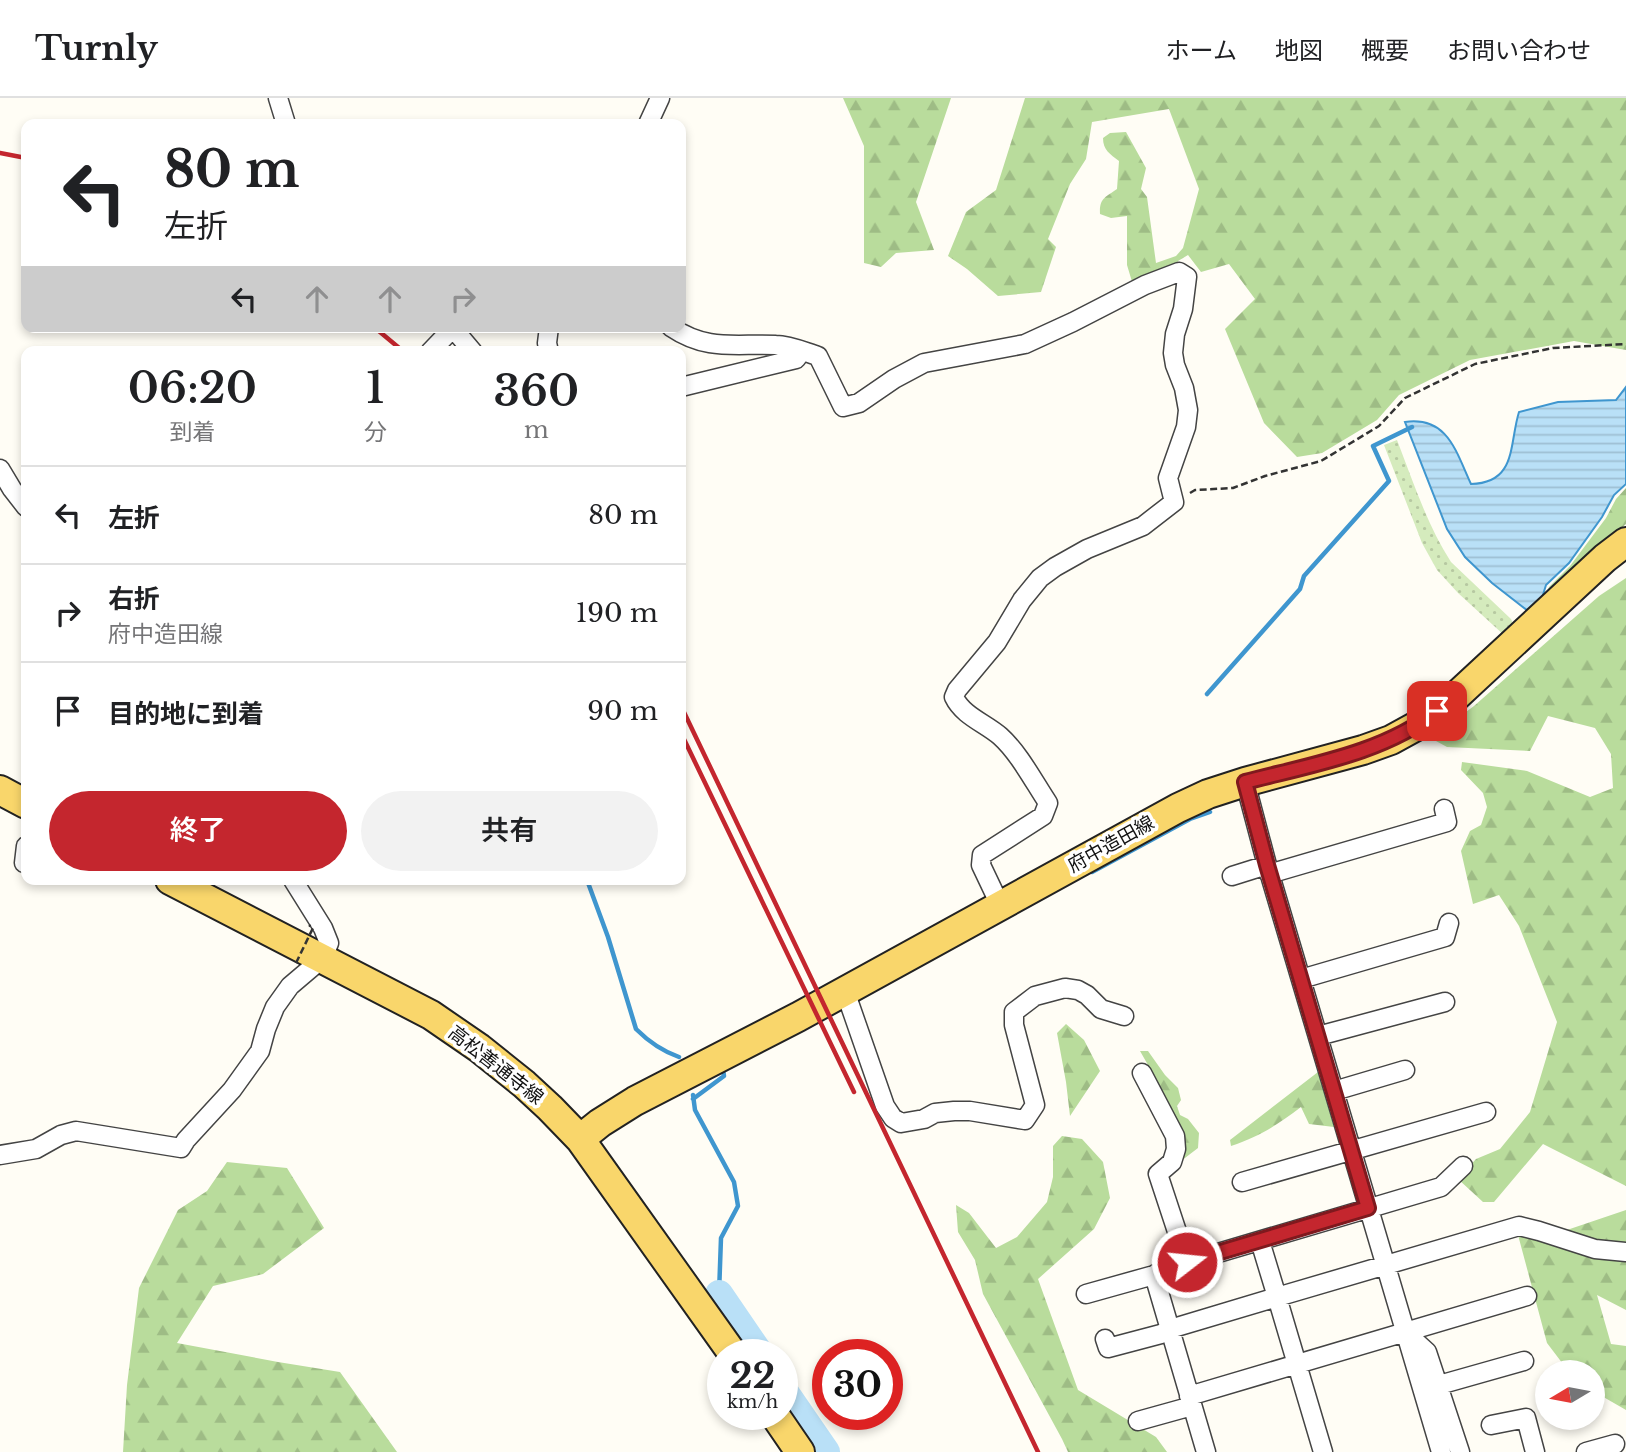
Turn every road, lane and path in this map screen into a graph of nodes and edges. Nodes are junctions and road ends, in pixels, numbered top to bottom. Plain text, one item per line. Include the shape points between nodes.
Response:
1 (278, 98) edge
2 (660, 98) edge
3 (284, 119) edge
4 (650, 119) edge
5 (447, 333) edge
6 (679, 333) edge
7 (1626, 344) edge
8 (436, 346) edge
9 (802, 351) junction
10 (686, 386) edge
11 (0, 469) edge
12 (21, 501) edge
13 (1174, 502) junction
14 (1626, 542) edge
15 (1245, 782) junction
16 (0, 790) edge
17 (21, 801) edge
18 (1444, 810) dead end
19 (1268, 870) junction
20 (1232, 876) dead end
21 (179, 885) edge
22 (296, 885) edge
23 (1000, 905) junction
24 (1449, 923) dead end
25 (309, 925) dead end
26 (309, 961) junction
27 (1301, 979) junction
28 (845, 991) junction
29 (1445, 1002) dead end
30 (1125, 1016) dead end
31 (1318, 1036) junction
32 (1405, 1070) dead end
33 (1142, 1073) dead end
34 (1334, 1091) junction
35 (1486, 1112) dead end
36 (580, 1139) junction
37 (1351, 1151) junction
38 (0, 1155) edge
39 (1463, 1166) dead end
40 (1242, 1182) dead end
41 (1368, 1208) junction
42 (1261, 1241) junction
43 (1626, 1252) edge
44 (1187, 1262) junction
45 (1385, 1266) junction
46 (1154, 1275) junction
47 (1086, 1294) dead end
48 (1527, 1296) dead end
49 (1277, 1297) junction
50 (1170, 1329) junction
51 (1405, 1332) junction
52 (722, 1339) edge
53 (1105, 1339) dead end
54 (1524, 1361) dead end
55 (1297, 1364) junction
56 (1439, 1385) junction
57 (1191, 1401) junction
58 (1138, 1422) dead end
59 (1491, 1425) dead end
60 (785, 1430) edge
61 (1615, 1444) dead end
62 (800, 1452) edge
63 (1206, 1452) edge
64 (1323, 1452) edge
65 (1441, 1452) edge
66 (1460, 1452) edge
67 (1535, 1452) edge
68 (1586, 1452) edge

1 - 3 street
2 - 4 street
5 - 8 street
6 - 9 street via 723,345 779,345
7 - 13 path via 1553,348 1475,364 1405,398 1379,426 1321,461 1233,488 1195,490
9 - 10 street via 796,359
9 - 13 street via 818,356 843,407 859,403 924,363 1025,344 1179,272 1187,277 1173,353 1188,411 1168,478
11 - 12 street
13 - 23 street via 1143,526 1087,549 1040,578 997,642 957,690 958,706 999,735 1048,803 1043,816 982,855 981,865
14 - 15 main road, 府中造田線 via 1422,723 1363,750
15 - 19 street
15 - 23 main road, 府中造田線 via 1178,808
16 - 17 main road
18 - 19 street via 1447,822
19 - 20 street
19 - 27 street
21 - 26 main road, 高松善通寺線
22 - 26 street via 329,943
23 - 28 main road, 府中造田線
24 - 27 street via 1446,937
25 - 26 path, bridge via 313,929
26 - 36 main road, 高松善通寺線 via 431,1015 524,1084
26 - 38 street via 275,1007 260,1051 181,1149 76,1131 36,1149
27 - 31 street
28 - 30 street via 885,1106 901,1123 954,1111 1025,1120 1035,1105 1014,1012 1035,996 1065,988 1078,990 1101,1009
28 - 36 main road, 府中造田線 via 635,1101
29 - 31 street
31 - 34 street
32 - 34 street
33 - 44 street via 1175,1136 1172,1162 1158,1174
34 - 37 street
35 - 37 street
36 - 52 main road, 高松善通寺線
37 - 40 street
37 - 41 street
39 - 41 street via 1441,1187
41 - 42 street
41 - 45 street
42 - 44 street
42 - 49 street
43 - 45 street via 1595,1249 1520,1226
44 - 46 street
45 - 49 street
45 - 51 street
46 - 47 street
46 - 50 street
48 - 51 street
49 - 50 street
49 - 55 street
50 - 53 street via 1108,1348
50 - 57 street
51 - 55 street
51 - 56 street via 1427,1352
51 - 65 street
54 - 56 street
55 - 57 street
55 - 64 street
56 - 66 street
57 - 58 street
57 - 63 street
59 - 67 street via 1526,1418
60 - 62 main road
61 - 68 street

